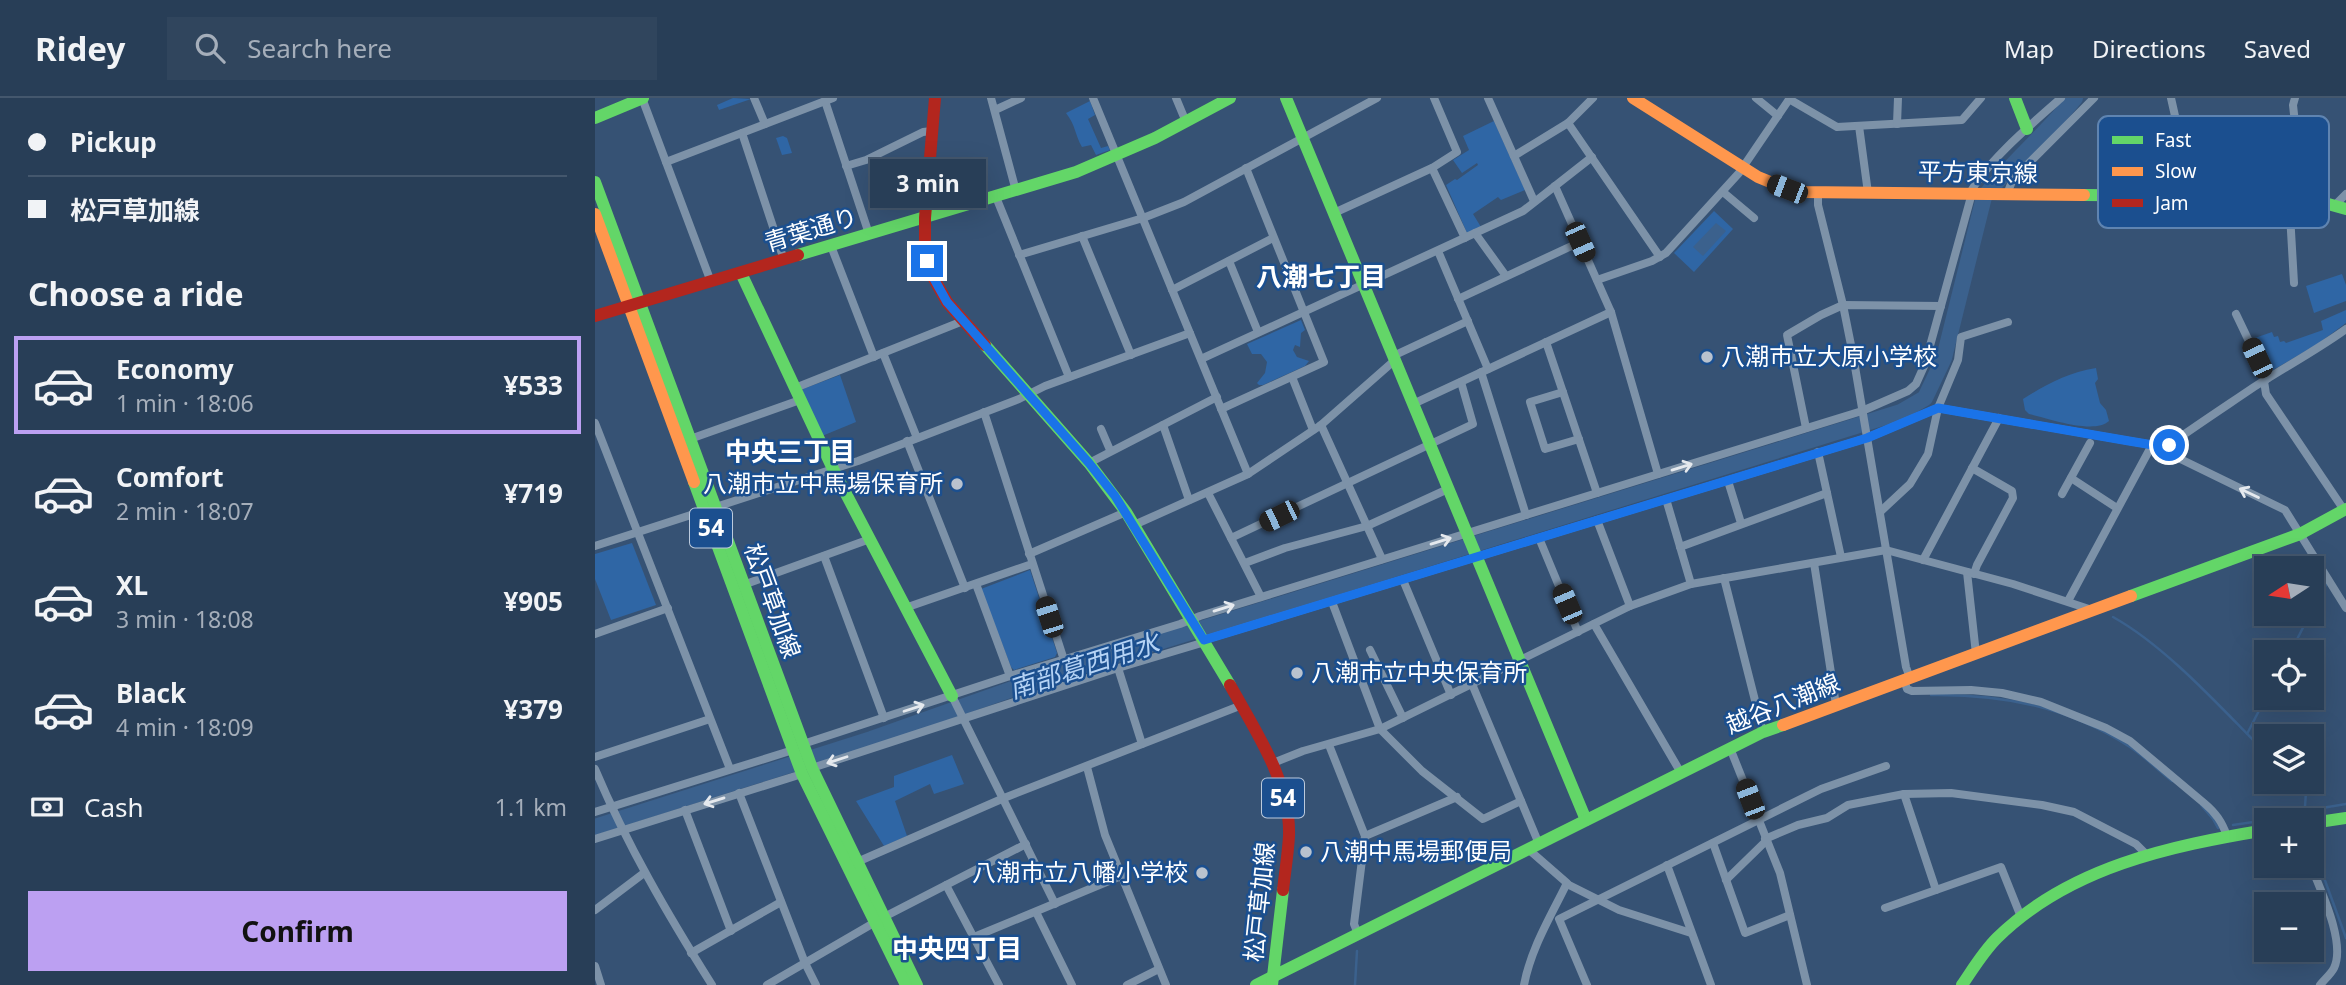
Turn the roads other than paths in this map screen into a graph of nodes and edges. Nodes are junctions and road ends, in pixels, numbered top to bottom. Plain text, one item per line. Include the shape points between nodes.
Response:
1 (643, 98) edge
2 (754, 98) edge
3 (935, 98) edge
4 (991, 98) edge
5 (1021, 98) edge
6 (1093, 98) edge
7 (1175, 98) edge
8 (1230, 98) edge
9 (1286, 98) edge
10 (1377, 98) edge
11 (1434, 98) edge
12 (1488, 98) edge
13 (1593, 98) edge
14 (1756, 98) edge
15 (1790, 98) edge
16 (1898, 98) edge
17 (1981, 98) edge
18 (2015, 98) edge
19 (2061, 98) edge
20 (2171, 98) edge
21 (2295, 98) edge
22 (829, 99) edge
23 (1637, 99) edge
24 (2095, 99) edge
25 (995, 110) junction
26 (1778, 116) junction
27 (2175, 116) edge
28 (2294, 116) edge
29 (595, 118) edge
30 (1186, 122) junction
31 (1568, 123) junction
32 (765, 124) junction
33 (1897, 124) junction
34 (1859, 126) junction
35 (2027, 129) junction
36 (932, 131) junction
37 (742, 133) junction
38 (1302, 138) junction
39 (1117, 156) junction
40 (1514, 156) junction
41 (1592, 156) junction
42 (666, 162) junction
43 (846, 166) junction
44 (1744, 167) junction
45 (1246, 168) junction
46 (1432, 168) junction
47 (595, 183) edge
48 (1555, 186) junction
49 (1016, 191) junction
50 (1723, 192) junction
51 (1818, 193) junction
52 (1868, 193) junction
53 (1973, 193) junction
54 (2003, 194) junction
55 (2346, 194) edge
56 (2098, 195) edge
57 (996, 197) junction
58 (1534, 201) junction
59 (2341, 207) edge
60 (1334, 213) junction
61 (595, 214) edge
62 (925, 218) junction
63 (1143, 218) junction
64 (1754, 218) dead end
65 (2291, 228) edge
66 (1475, 233) junction
67 (869, 234) junction
68 (1082, 236) junction
69 (1273, 238) junction
70 (1465, 238) junction
71 (1580, 242) junction
72 (831, 246) junction
73 (1438, 251) junction
74 (1019, 255) junction
75 (1660, 257) junction
76 (784, 260) junction
77 (1229, 261) junction
78 (741, 273) junction
79 (1506, 276) junction
80 (1597, 280) junction
81 (711, 282) junction
82 (2294, 283) dead end
83 (1364, 285) junction
84 (1172, 290) junction
85 (1458, 299) junction
86 (634, 305) junction
87 (1843, 305) junction
88 (1941, 306) junction
89 (1303, 312) junction
90 (1611, 312) junction
91 (595, 316) edge
92 (2235, 316) dead end
93 (963, 321) junction
94 (1468, 321) junction
95 (2008, 322) dead end
96 (2346, 329) edge
97 (1258, 332) junction
98 (1190, 333) junction
99 (1546, 342) junction
100 (883, 353) junction
101 (1131, 355) junction
102 (874, 357) junction
103 (1394, 358) junction
104 (1201, 359) junction
105 (1484, 371) junction
106 (1069, 377) junction
107 (1291, 377) junction
108 (2265, 380) junction
109 (1461, 382) junction
110 (1563, 392) junction
111 (797, 394) junction
112 (1028, 394) junction
113 (1217, 397) junction
114 (1413, 404) junction
115 (1938, 408) junction
116 (1221, 409) junction
117 (984, 412) junction
118 (1862, 413) junction
119 (1999, 418) junction
120 (595, 423) edge
121 (1163, 425) junction
122 (1321, 425) junction
123 (1806, 428) junction
124 (1101, 429) dead end
125 (1313, 430) junction
126 (1867, 436) junction
127 (917, 438) junction
128 (690, 439) junction
129 (1579, 439) junction
130 (908, 441) junction
131 (2090, 443) dead end
132 (1430, 444) junction
133 (2152, 445) junction
134 (1110, 450) junction
135 (2164, 451) junction
136 (1818, 452) junction
137 (1089, 463) junction
138 (1972, 468) junction
139 (833, 469) junction
140 (1248, 474) junction
141 (1658, 474) junction
142 (2071, 478) junction
143 (1728, 481) junction
144 (1347, 483) junction
145 (1448, 489) junction
146 (1208, 493) junction
147 (1597, 493) junction
148 (1827, 494) junction
149 (2062, 494) dead end
150 (1666, 499) junction
151 (1189, 500) junction
152 (710, 508) junction
153 (2117, 508) junction
154 (2345, 509) edge
155 (1126, 512) junction
156 (1880, 512) junction
157 (1526, 515) junction
158 (1597, 520) junction
159 (1741, 523) junction
160 (1134, 525) junction
161 (1367, 526) junction
162 (638, 533) junction
163 (1467, 534) junction
164 (2300, 534) junction
165 (1231, 538) junction
166 (1539, 538) junction
167 (870, 539) junction
168 (595, 546) edge
169 (1680, 547) junction
170 (1886, 550) junction
171 (1030, 554) junction
172 (824, 555) junction
173 (1477, 557) junction
174 (1841, 557) junction
175 (1382, 559) junction
176 (1923, 560) junction
177 (1245, 563) junction
178 (1814, 563) junction
179 (1032, 564) junction
180 (1970, 573) junction
181 (1724, 578) junction
182 (1403, 580) junction
183 (976, 584) junction
184 (1691, 584) junction
185 (743, 585) junction
186 (965, 588) junction
187 (1261, 597) junction
188 (2068, 601) junction
189 (1332, 602) junction
190 (1630, 606) junction
191 (668, 608) junction
192 (905, 608) junction
193 (2346, 608) edge
194 (2095, 610) junction
195 (1192, 621) junction
196 (1594, 624) junction
197 (1579, 632) junction
198 (595, 634) edge
199 (1204, 640) junction
200 (1370, 650) dead end
201 (1976, 654) junction
202 (1064, 660) junction
203 (1520, 661) junction
204 (1118, 667) junction
205 (1010, 676) junction
206 (1907, 679) junction
207 (1472, 684) junction
208 (952, 695) junction
209 (1451, 695) junction
210 (1242, 705) junction
211 (1836, 705) junction
212 (884, 718) junction
213 (964, 718) junction
214 (1403, 718) junction
215 (710, 719) junction
216 (1380, 729) junction
217 (1763, 732) junction
218 (1142, 744) junction
219 (1329, 745) junction
220 (798, 747) junction
221 (1730, 748) junction
222 (595, 757) edge
223 (1273, 763) junction
224 (1087, 766) junction
225 (1887, 766) dead end
226 (595, 769) edge
227 (730, 769) junction
228 (807, 771) junction
229 (1681, 773) junction
230 (739, 793) junction
231 (1903, 794) junction
232 (1457, 797) junction
233 (1004, 798) junction
234 (1521, 801) junction
235 (612, 809) junction
236 (685, 810) junction
237 (595, 812) edge
238 (2346, 818) edge
239 (1586, 820) junction
240 (1758, 820) junction
241 (2324, 821) edge
242 (621, 829) junction
243 (2254, 832) edge
244 (1365, 836) junction
245 (2227, 836) junction
246 (595, 839) edge
247 (1766, 840) junction
248 (1713, 843) junction
249 (1026, 844) junction
250 (1533, 846) junction
251 (2147, 855) junction
252 (857, 862) junction
253 (1667, 866) junction
254 (645, 873) junction
255 (1121, 876) junction
256 (2315, 878) edge
257 (1726, 880) junction
258 (1567, 884) junction
259 (946, 886) junction
260 (1936, 890) junction
261 (1598, 901) junction
262 (781, 902) junction
263 (1055, 904) junction
264 (1885, 908) dead end
265 (595, 910) edge
266 (1036, 912) junction
267 (1790, 915) junction
268 (2021, 917) junction
269 (879, 920) junction
270 (731, 931) junction
271 (1691, 933) junction
272 (1358, 934) junction
273 (974, 937) junction
274 (691, 953) junction
275 (805, 963) junction
276 (595, 966) edge
277 (1159, 969) junction
278 (1273, 981) edge
279 (601, 985) edge
280 (712, 985) edge
281 (767, 985) edge
282 (816, 985) edge
283 (906, 985) edge
284 (917, 985) edge
285 (999, 985) edge
286 (1072, 985) edge
287 (1127, 985) edge
288 (1166, 985) edge
289 (1256, 985) edge
290 (1524, 985) edge
291 (1587, 985) edge
292 (1711, 985) edge
293 (1807, 985) edge
294 (1962, 985) edge
295 (2320, 985) edge

1 - 29 main road
1 - 42 street
2 - 32 street
3 - 36 main road, 松戸草加線 / 54
4 - 25 street
5 - 25 street
6 - 39 street
7 - 30 street
8 - 30 main road, 青葉通り
9 - 38 main road
10 - 38 street
11 - 46 street via 1457,152
12 - 40 street
13 - 31 street
14 - 26 street
15 - 26 street
15 - 34 street via 1837,127
16 - 33 street
17 - 33 street via 1962,120
18 - 35 main road
19 - 35 street
20 - 27 street
21 - 28 street
22 - 32 street
22 - 43 street
23 - 44 main road, 平方東京線
24 - 54 street
25 - 49 street
26 - 44 street
30 - 39 main road, 青葉通り
31 - 40 street
31 - 41 street
32 - 37 street
33 - 34 street
34 - 52 street
35 - 53 street via 1980,178
36 - 43 street
36 - 62 main road, 松戸草加線 / 54
37 - 42 street
37 - 76 street
38 - 45 street
38 - 60 main road
39 - 49 main road, 青葉通り
39 - 63 street
40 - 58 street
41 - 48 street
41 - 75 street
42 - 81 street
43 - 67 street
44 - 50 street
44 - 51 main road, 平方東京線 via 1787,189
45 - 63 street via 1184,202
45 - 69 street
46 - 60 street
46 - 70 street
47 - 86 main road, 松戸草加線 / 54
48 - 58 street
48 - 71 street
49 - 57 main road, 青葉通り
50 - 64 street
50 - 75 street
51 - 52 main road, 平方東京線
51 - 87 street
52 - 53 main road, 平方東京線
53 - 54 main road, 平方東京線
53 - 88 street
54 - 56 main road, 平方東京線
55 - 59 street
57 - 62 main road, 青葉通り
57 - 74 street
58 - 66 street via 1523,212
60 - 83 main road
61 - 86 main road, 松戸草加線 / 54
62 - 67 main road, 青葉通り
62 - 93 main road, 松戸草加線 / 54 via 925,251 933,277
63 - 68 street
63 - 84 street
65 - 82 street
66 - 70 street
66 - 79 street
67 - 72 main road, 青葉通り
68 - 74 street
68 - 101 street
69 - 77 street
69 - 89 street
70 - 73 street
71 - 79 street
71 - 80 street
72 - 76 main road, 青葉通り
72 - 102 street
73 - 83 street
73 - 85 street
74 - 106 street
75 - 80 street
76 - 78 main road, 青葉通り
77 - 84 street
77 - 97 street
78 - 81 main road, 青葉通り
78 - 111 main road
79 - 85 street
80 - 90 street
81 - 86 main road, 青葉通り
83 - 89 street
83 - 103 main road
84 - 98 street
85 - 94 street
86 - 91 main road, 青葉通り
86 - 128 main road, 松戸草加線 / 54
86 - 152 main road, 松戸草加線 / 54
87 - 88 street
87 - 118 street
87 - 123 street via 1787,335
88 - 118 street via 1916,384
89 - 97 street
89 - 107 street via 1324,362
90 - 99 street
90 - 141 street
92 - 108 street
93 - 100 street
93 - 112 main road, 松戸草加線 / 54
94 - 103 street
94 - 105 street
95 - 115 street via 1961,337 1958,360
96 - 108 street
97 - 104 street
98 - 101 street
98 - 104 street
99 - 105 street
99 - 110 street
100 - 102 street
100 - 127 street
101 - 106 street
102 - 111 street
103 - 114 main road
103 - 122 street
104 - 113 street
105 - 109 street
105 - 157 street
106 - 112 street
107 - 116 street
107 - 125 street
108 - 135 street
108 - 154 street via 2266,394
109 - 114 street
109 - 132 street via 1473,424
110 - 129 street
110 - 129 street via 1530,402 1545,449
111 - 128 street
111 - 139 main road
112 - 117 street
112 - 137 main road, 松戸草加線 / 54
113 - 116 street
113 - 121 street
114 - 132 main road
115 - 119 street
115 - 126 street
115 - 156 street via 1921,468
116 - 140 street
117 - 127 street
117 - 171 street
118 - 123 street
118 - 126 street
119 - 133 street
119 - 138 street
120 - 162 street
121 - 134 street
121 - 151 street
122 - 125 street
122 - 144 street
141 -> 123 street
124 - 134 street
125 - 140 street
126 - 136 street
126 - 156 street
127 - 130 street
128 - 152 main road, 松戸草加線 / 54
129 - 147 street
130 - 139 street
130 - 186 street
131 - 142 street
132 - 144 street
132 - 145 main road
133 - 135 street
133 - 153 street
134 - 137 street
164 -> 135 street via 2285,510
136 - 143 street
136 - 148 street
137 - 155 main road, 松戸草加線 / 54
138 - 176 street
138 - 180 street via 2012,491 2013,498
139 - 152 street
139 - 167 main road
140 - 146 street
141 - 147 street
142 - 149 street
142 - 153 street
143 - 150 street
143 - 159 street
144 - 161 street
144 - 165 street
145 - 161 street
145 - 163 main road
146 - 151 street
146 - 165 street
147 - 157 street
148 - 159 street
148 - 174 street
150 - 158 street
150 - 169 street
151 - 160 street
152 - 162 street
152 - 185 main road, 松戸草加線 / 54
152 - 220 main road, 松戸草加線 / 54
153 - 188 street
154 - 164 main road, 越谷八潮線
155 - 160 main road, 松戸草加線 / 54
155 - 171 street
156 - 170 street
157 - 163 street
158 - 166 street
158 - 190 street
159 - 169 street
160 - 195 main road, 松戸草加線 / 54
161 - 175 street
161 - 177 street
162 - 168 street
162 - 191 street
163 - 173 main road
175 -> 163 street
164 - 193 street
164 - 194 main road, 越谷八潮線
165 - 177 street
166 - 173 street
166 - 197 street
167 - 172 street
167 - 192 main road
169 - 184 street
170 - 174 street
170 - 176 street
170 - 206 street
171 - 179 street
172 - 185 street
172 - 212 street
173 - 182 street
173 - 203 main road
174 - 178 street
175 - 187 street
176 - 180 street
177 - 187 street
178 - 181 street
178 - 211 street
179 - 183 street
179 - 202 street
180 - 188 street
180 - 201 street
181 - 184 street
181 - 217 street
182 - 189 street
182 - 209 street
183 - 186 street
183 - 205 street
184 - 190 street
185 - 220 main road, 松戸草加線 / 54
186 - 192 street
195 -> 187 street
188 - 194 street
189 - 199 street
189 - 216 street
190 - 196 street
191 - 198 street
191 - 215 street
192 - 208 main road
194 - 201 main road, 越谷八潮線
195 - 199 main road, 松戸草加線 / 54
195 - 202 street
196 - 197 street
196 - 229 street
197 - 203 street
199 - 204 street
199 - 210 main road, 松戸草加線 / 54
200 - 214 street
201 - 206 main road, 越谷八潮線
202 - 205 street
203 - 207 street
203 - 239 main road
204 - 213 street
204 - 218 street
205 - 208 street
206 - 211 main road, 越谷八潮線
206 - 245 street via 1907,689 1912,691 1971,690 2026,698 2106,728 2130,741 2204,803 2223,824
207 - 209 street
207 - 234 street
212 -> 208 street
208 - 213 street
209 - 214 street
210 - 218 street
210 - 223 main road, 松戸草加線 / 54
211 - 217 main road, 越谷八潮線
212 - 220 street
213 -> 228 street
213 - 233 street
214 - 216 street
215 - 222 street
215 - 227 street
216 - 219 street
216 - 232 street via 1422,771
217 - 221 main road, 越谷八潮線
218 - 224 street
219 - 223 street
219 - 244 street
220 - 227 street
220 - 228 main road, 松戸草加線 / 54
221 - 229 main road, 越谷八潮線
221 - 240 street
223 - 278 main road, 松戸草加線 / 54 via 1289,834
224 - 233 street
224 - 255 street
225 - 240 street via 1821,789
226 - 235 street
227 - 235 street
228 - 230 street
228 - 252 main road, 松戸草加線 / 54
228 - 269 main road, 松戸草加線 / 54
229 - 239 main road, 越谷八潮線
230 -> 236 street
230 - 262 street
231 - 247 street via 1848,805 1827,818
231 - 251 street via 1951,793 2074,812 2136,844
231 - 260 street
232 - 234 street via 1483,819
232 - 244 street
233 - 249 street
233 - 252 street
234 - 250 street
235 - 237 street
235 - 242 street
236 - 242 street
236 - 270 street
238 - 241 main road
239 - 250 main road, 越谷八潮線
240 - 247 street
240 - 248 street
242 - 246 street
242 - 254 street
243 - 245 main road
244 - 272 street via 1354,924
245 - 251 main road
247 - 257 street
247 - 267 street
248 - 253 street
248 - 257 street
249 - 259 street
249 - 263 street
250 - 258 street
250 - 272 main road, 越谷八潮線
251 - 268 main road via 2076,882
252 - 269 main road, 松戸草加線 / 54
253 - 261 street
253 - 271 street
254 - 265 street
254 - 274 street
255 - 263 street
255 - 277 street
256 - 295 street via 2338,948 2333,970
257 - 267 street via 1745,933
258 - 261 street
258 - 290 street via 1542,932
259 - 269 street
259 - 273 street
260 - 264 street
260 - 268 street via 2001,867
261 - 271 street
261 - 291 street via 1559,919
262 - 270 street
262 - 275 street
263 - 266 street
266 - 273 street
266 - 286 street
267 - 293 street
268 - 294 main road via 1979,959
269 - 275 street
269 - 283 main road, 松戸草加線 / 54
269 - 284 main road, 松戸草加線 / 54
270 - 274 street
271 - 292 street
272 - 278 main road, 越谷八潮線
273 - 285 street
274 - 280 street
275 - 281 street
275 - 282 street
276 - 279 street
277 - 287 street
277 - 288 street
278 - 289 main road, 越谷八潮線

